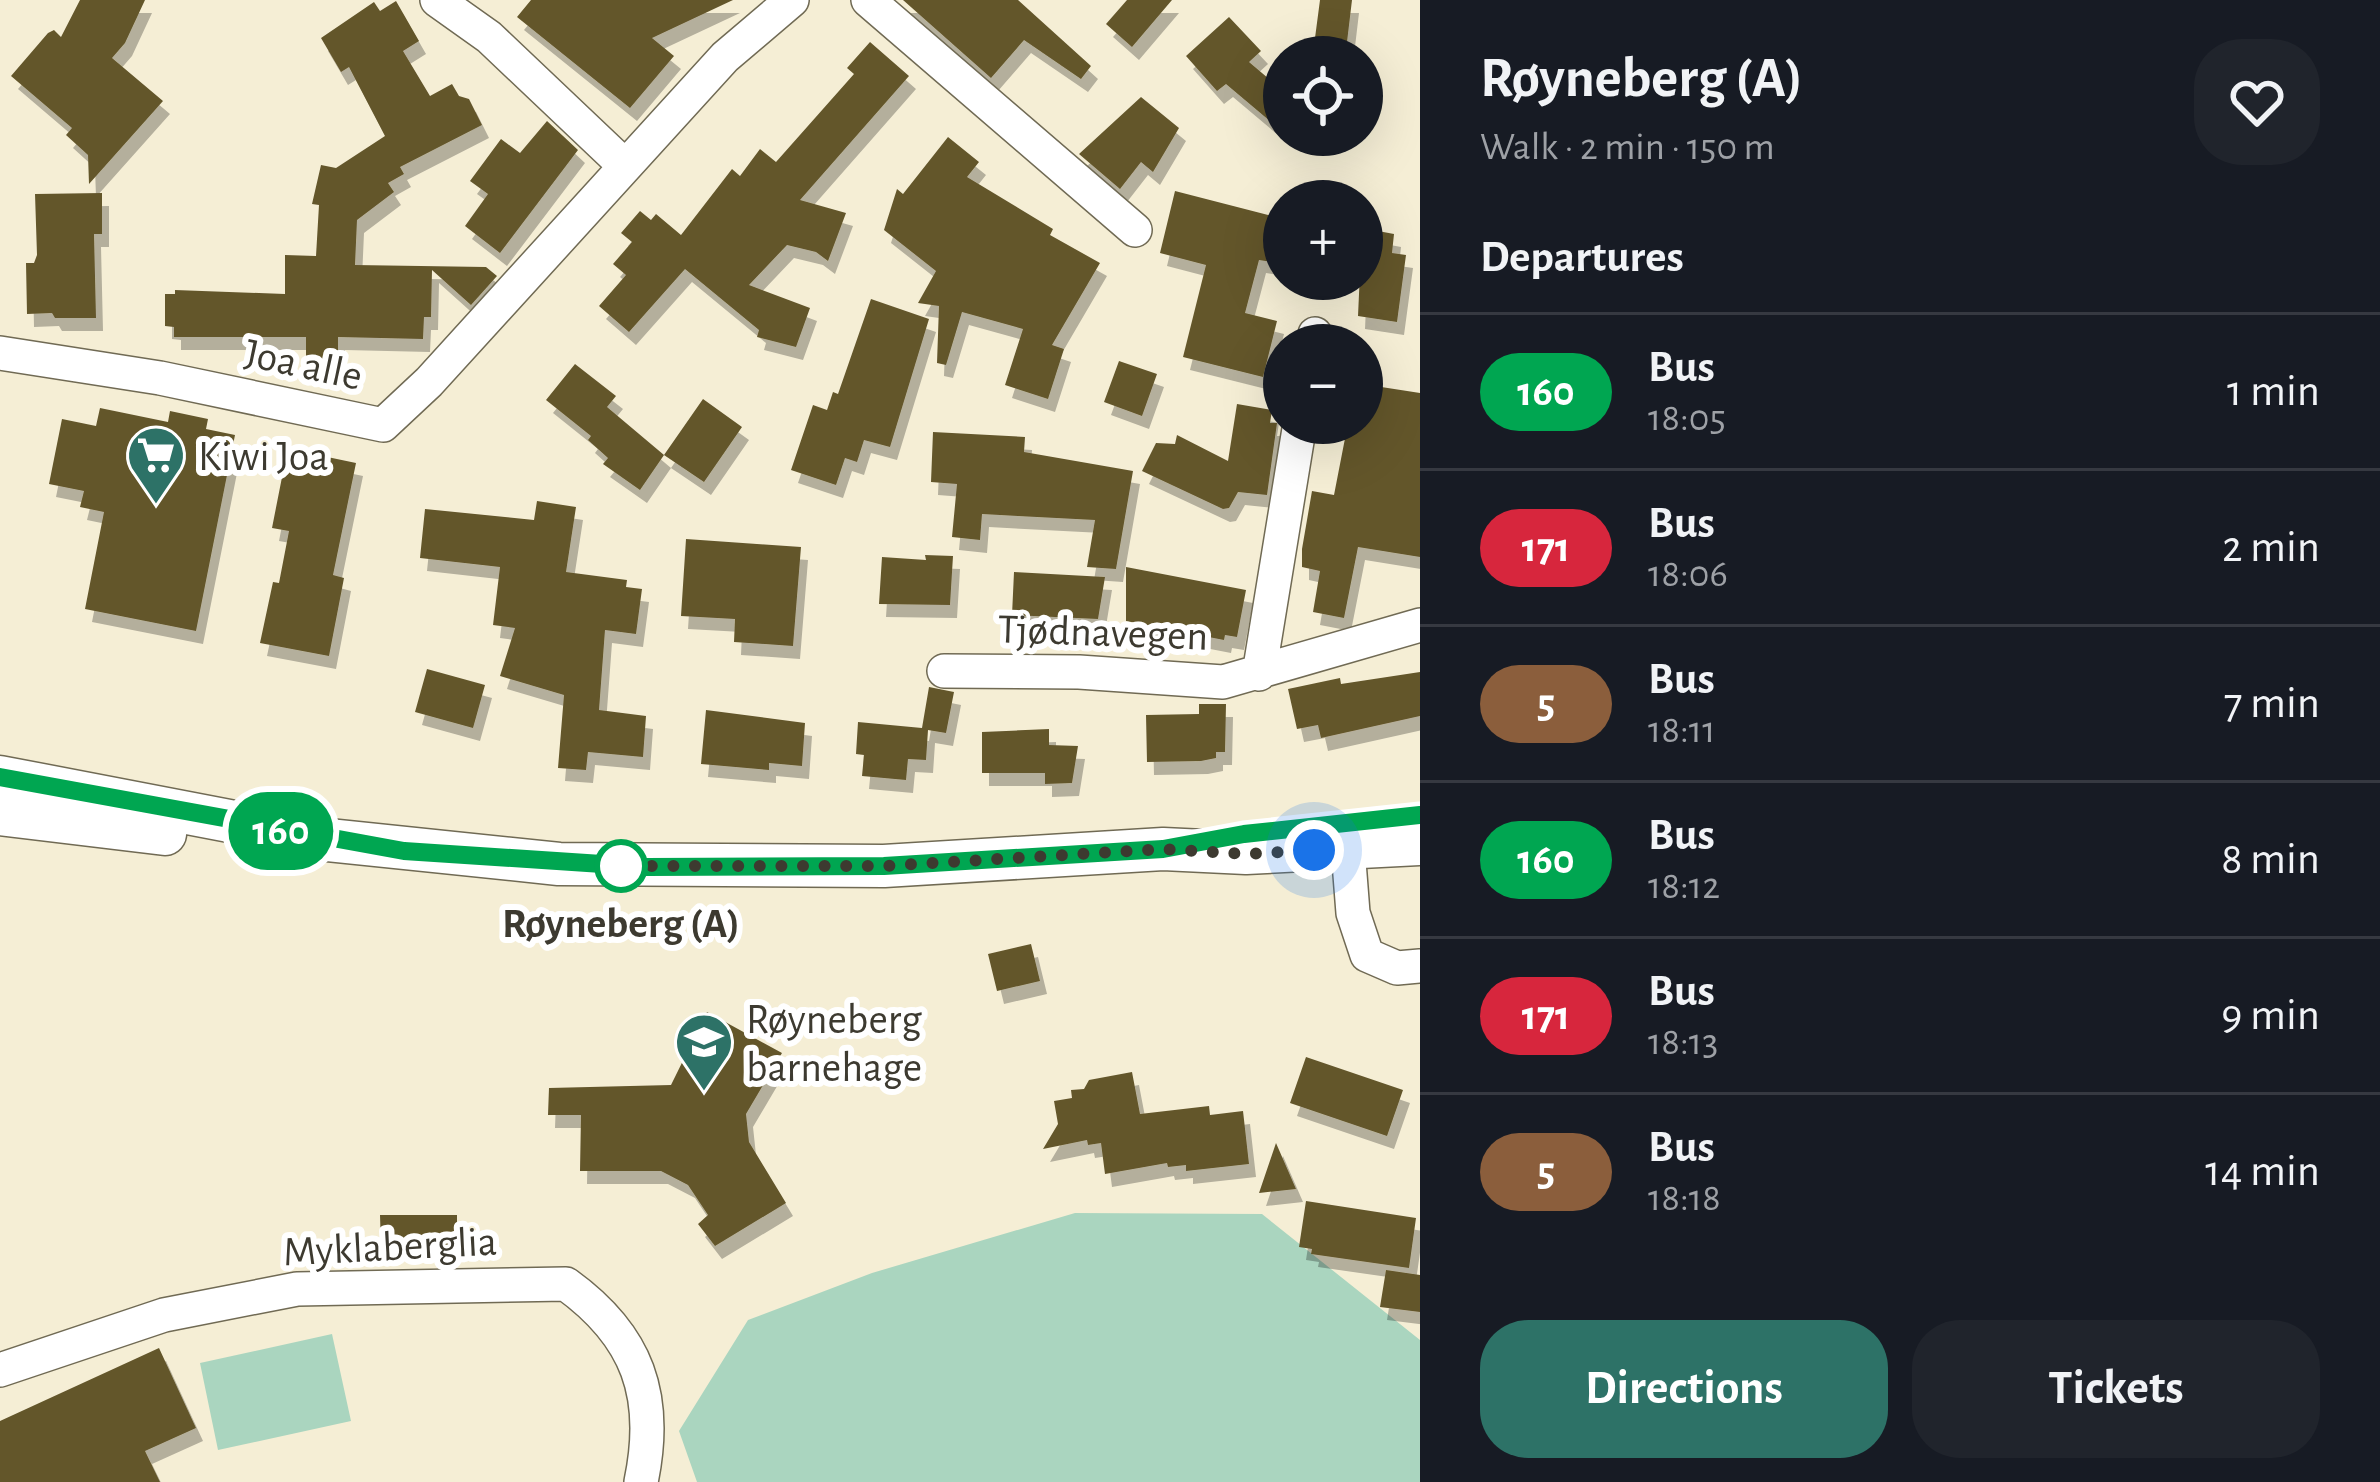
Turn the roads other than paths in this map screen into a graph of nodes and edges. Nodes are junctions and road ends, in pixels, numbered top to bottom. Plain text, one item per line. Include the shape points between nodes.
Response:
1 (437, 0) edge
2 (792, 0) edge
3 (868, 0) edge
4 (625, 166) junction
5 (1135, 230) dead end
6 (0, 352) edge
7 (1297, 444) edge
8 (1420, 625) edge
9 (944, 671) dead end
10 (1259, 674) junction
11 (0, 777) edge
12 (0, 814) edge
13 (1420, 815) edge
14 (328, 840) junction
15 (1420, 844) edge
16 (1348, 848) junction
17 (1163, 849) junction
18 (1420, 966) edge
19 (0, 1370) edge
20 (641, 1482) edge

1 - 4 street via 489,37
2 - 4 street, Joa alle via 725,57
3 - 5 street
4 - 6 street, Joa alle via 382,425
7 - 10 street, Tjødnavegen
8 - 10 street, Tjødnavegen
9 - 10 street, Tjødnavegen via 1223,682
11 - 14 main road
12 - 14 main road via 191,837
13 - 17 main road
14 - 17 main road via 647,867 884,866
15 - 16 main road
16 - 17 main road
16 - 18 street via 1353,913 1367,955 1397,968
19 - 20 street, Myklaberglia via 164,1315 297,1289 566,1284 597,1307 645,1384

